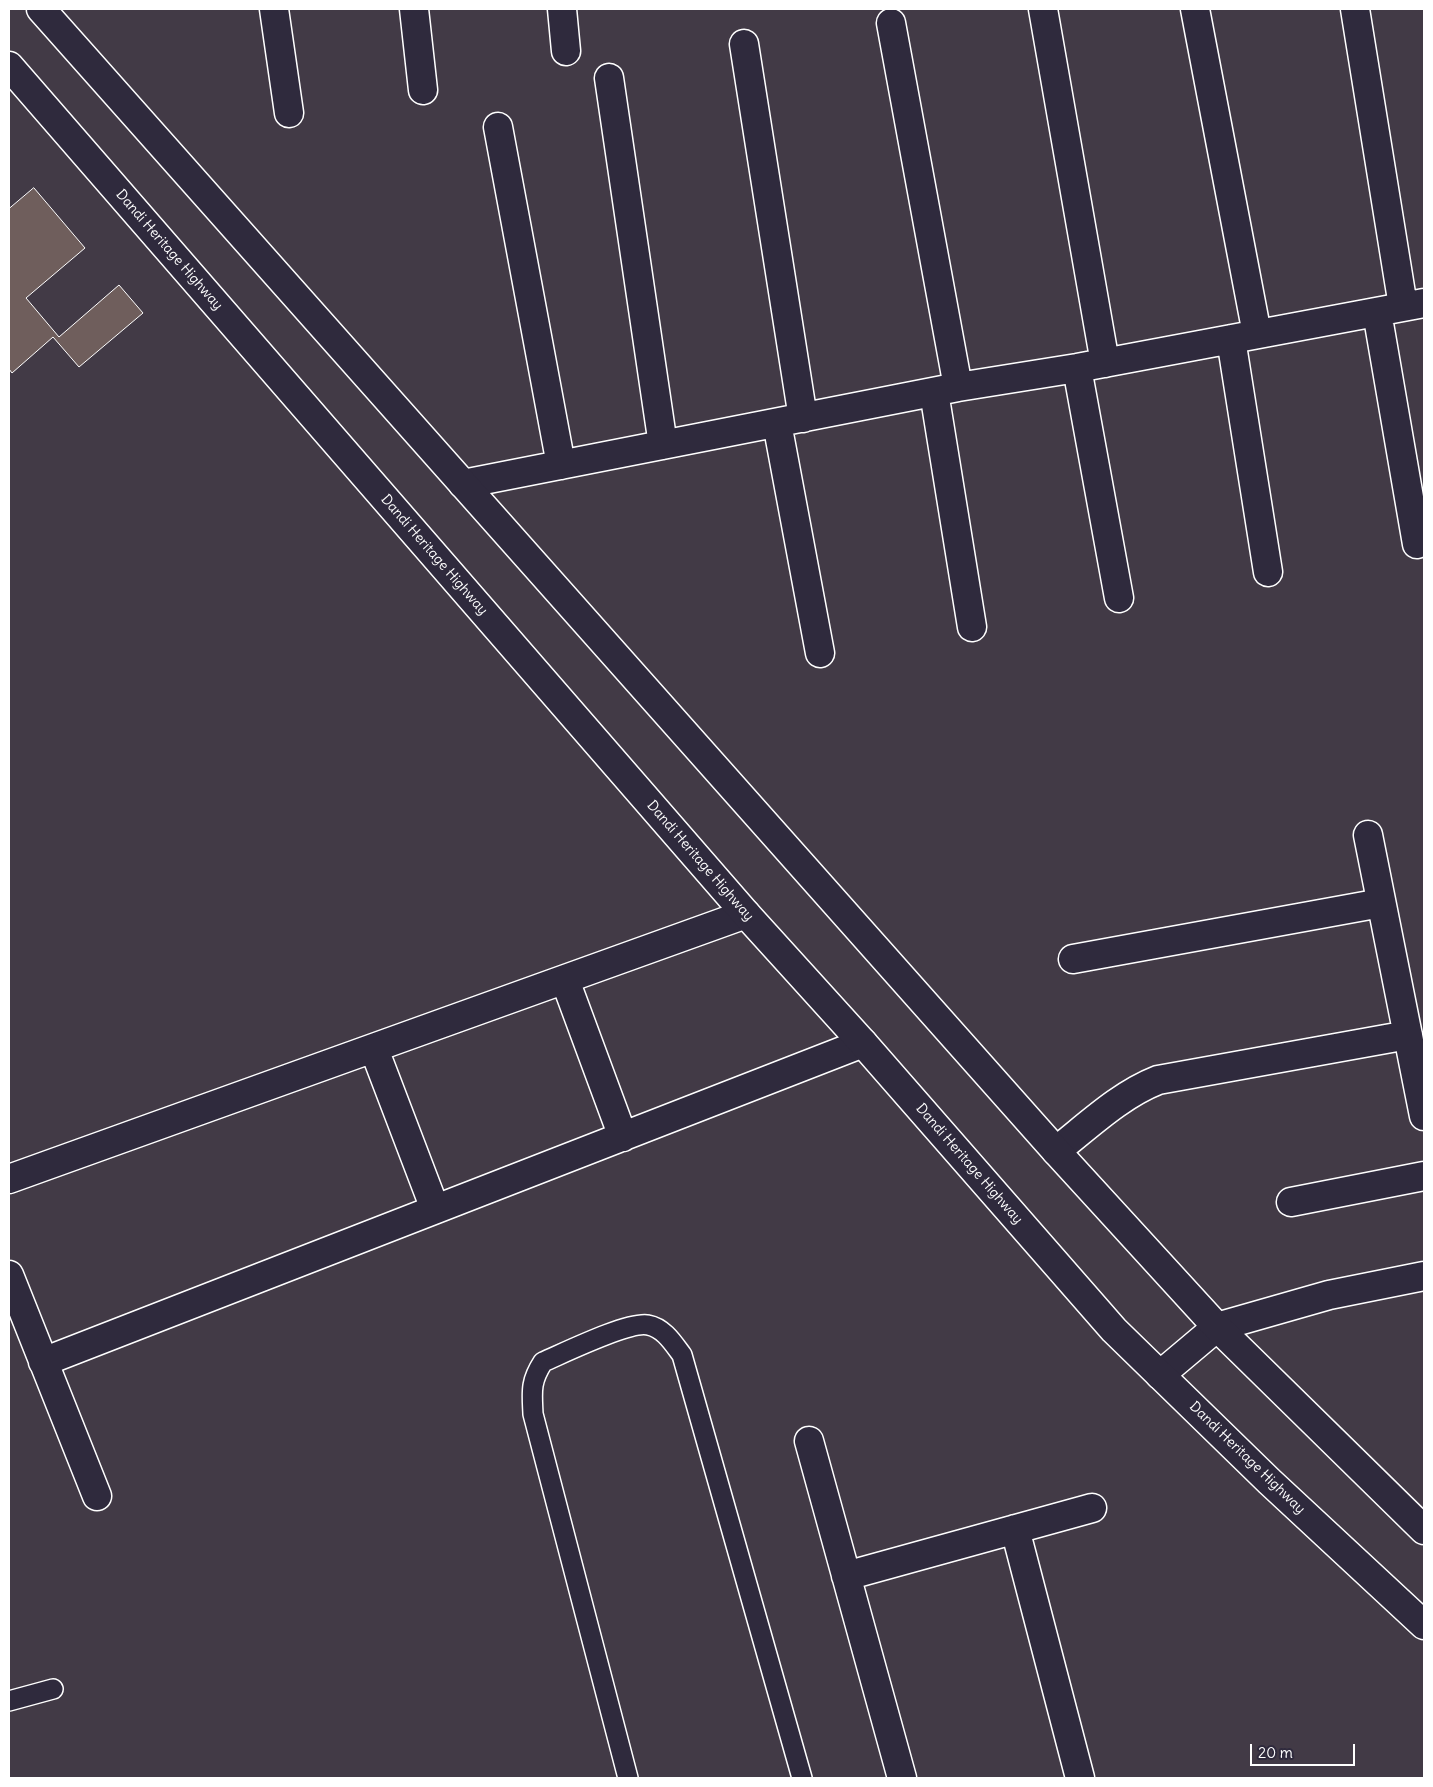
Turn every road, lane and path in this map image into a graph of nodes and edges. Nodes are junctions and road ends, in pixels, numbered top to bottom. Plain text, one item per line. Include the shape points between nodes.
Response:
1 (40, 9) edge
2 (274, 9) edge
3 (414, 9) edge
4 (562, 9) edge
5 (1043, 9) edge
6 (1195, 9) edge
7 (1355, 9) edge
8 (891, 23) dead end
9 (744, 44) dead end
10 (566, 51) dead end
11 (9, 66) edge
12 (609, 78) dead end
13 (424, 90) dead end
14 (289, 113) dead end
15 (498, 127) dead end
16 (1402, 307) edge
17 (1244, 336) junction
18 (1104, 363) junction
19 (1077, 368) junction
20 (946, 390) junction
21 (803, 418) junction
22 (777, 423) junction
23 (663, 445) junction
24 (561, 465) junction
25 (463, 484) junction
26 (1417, 544) dead end
27 (1268, 572) dead end
28 (1119, 598) dead end
29 (972, 627) dead end
30 (820, 653) dead end
31 (1368, 835) dead end
32 (1381, 903) junction
33 (746, 914) junction
34 (1073, 959) dead end
35 (565, 980) junction
36 (1408, 1035) junction
37 (863, 1043) junction
38 (374, 1049) junction
39 (1424, 1116) edge
40 (623, 1137) junction
41 (1056, 1150) junction
42 (1424, 1176) edge
43 (9, 1179) edge
44 (1291, 1202) dead end
45 (436, 1209) junction
46 (9, 1275) edge
47 (1424, 1276) edge
48 (1217, 1327) junction
49 (43, 1362) junction
50 (1160, 1375) junction
51 (809, 1441) dead end
52 (96, 1496) dead end
53 (1092, 1508) dead end
54 (1015, 1529) junction
55 (1424, 1530) edge
56 (846, 1576) junction
57 (1424, 1625) edge
58 (53, 1689) dead end
59 (9, 1701) edge
60 (628, 1778) edge
61 (802, 1778) edge
62 (902, 1778) edge
63 (1080, 1778) edge

1 - 25 street
2 - 14 street
3 - 13 street
4 - 10 street
5 - 18 street
6 - 17 street
7 - 16 street
8 - 20 street
9 - 21 street
11 - 33 street, Dandi Heritage Highway
12 - 23 street
15 - 24 street
16 - 17 street
16 - 26 street
17 - 18 street
17 - 27 street
18 - 19 street
19 - 20 street
19 - 28 street
20 - 21 street
20 - 29 street
21 - 22 street
22 - 23 street
22 - 30 street
23 - 24 street
24 - 25 street
25 - 41 street
31 - 32 street
32 - 34 street
32 - 36 street
33 - 35 street
33 - 37 street, Dandi Heritage Highway
35 - 38 street
35 - 40 street
36 - 39 street
36 - 41 street via 1158,1080 1128,1094
37 - 40 street
37 - 50 street, Dandi Heritage Highway via 1114,1330
38 - 43 street
38 - 45 street
40 - 45 street
41 - 48 street
42 - 44 street
45 - 49 street
46 - 49 street
47 - 48 street via 1329,1295
48 - 50 street
48 - 55 street
49 - 52 street
50 - 57 street, Dandi Heritage Highway
51 - 56 street
53 - 54 street
54 - 56 street
54 - 63 street
56 - 62 street
58 - 59 lane
60 - 61 lane via 533,1414 532,1394 534,1375 543,1362 630,1326 649,1324 668,1335 682,1355

